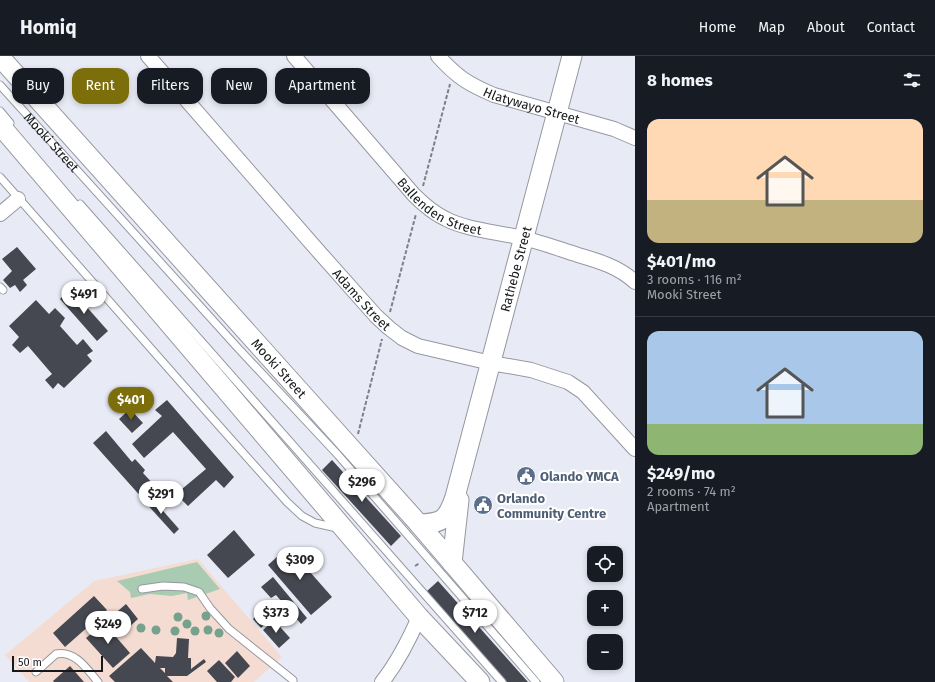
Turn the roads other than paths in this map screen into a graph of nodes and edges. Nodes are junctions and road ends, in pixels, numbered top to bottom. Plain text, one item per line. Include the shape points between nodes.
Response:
1 (148, 56) edge
2 (294, 56) edge
3 (438, 56) edge
4 (572, 56) edge
5 (0, 57) edge
6 (0, 85) edge
7 (0, 111) edge
8 (556, 114) junction
9 (7, 127) edge
10 (635, 138) edge
11 (0, 177) edge
12 (74, 198) dead end
13 (18, 199) junction
14 (0, 214) edge
15 (524, 238) junction
16 (635, 282) edge
17 (491, 363) junction
18 (635, 449) edge
19 (459, 482) junction
20 (419, 524) junction
21 (345, 530) junction
22 (452, 563) junction
23 (142, 589) dead end
24 (419, 617) junction
25 (433, 632) junction
26 (410, 639) junction
27 (36, 672) dead end
28 (98, 682) edge
29 (293, 682) edge
30 (382, 682) edge
31 (480, 682) edge
32 (502, 682) edge
33 (536, 682) edge
34 (554, 682) edge

1 - 17 street, Adams Street via 386,326 418,346
2 - 15 street, Ballenden Street via 419,200 436,214 456,224
3 - 8 street, Hlatywayo Street via 453,72 475,88
4 - 8 main road, Rathebe Street
5 - 20 main road, Mooki Street
6 - 33 lane, Mooki Street via 338,455
7 - 9 lane, Mooki Street
8 - 10 street, Hlatywayo Street via 614,129
8 - 15 main road, Rathebe Street
9 - 21 main road, Mooki Street
11 - 13 lane
12 - 32 lane
13 - 14 street
13 - 21 lane via 287,502 302,516 315,523
15 - 16 street, Ballenden Street via 612,266
15 - 17 main road, Rathebe Street
17 - 18 street, Adams Street via 531,370 568,382 583,392
17 - 19 main road, Rathebe Street
19 - 20 main road, Rathebe Street via 448,514 435,523
19 - 22 main road, Rathebe Street
20 - 22 main road, Mooki Street
21 - 24 main road, Mooki Street
22 - 34 main road, Mooki Street
23 - 29 lane via 162,586 184,587 199,592 228,629
24 - 25 main road, Mooki Street
24 - 26 street
25 - 26 street
25 - 31 main road, Mooki Street
26 - 30 street
27 - 28 lane via 56,654 65,654 79,660

